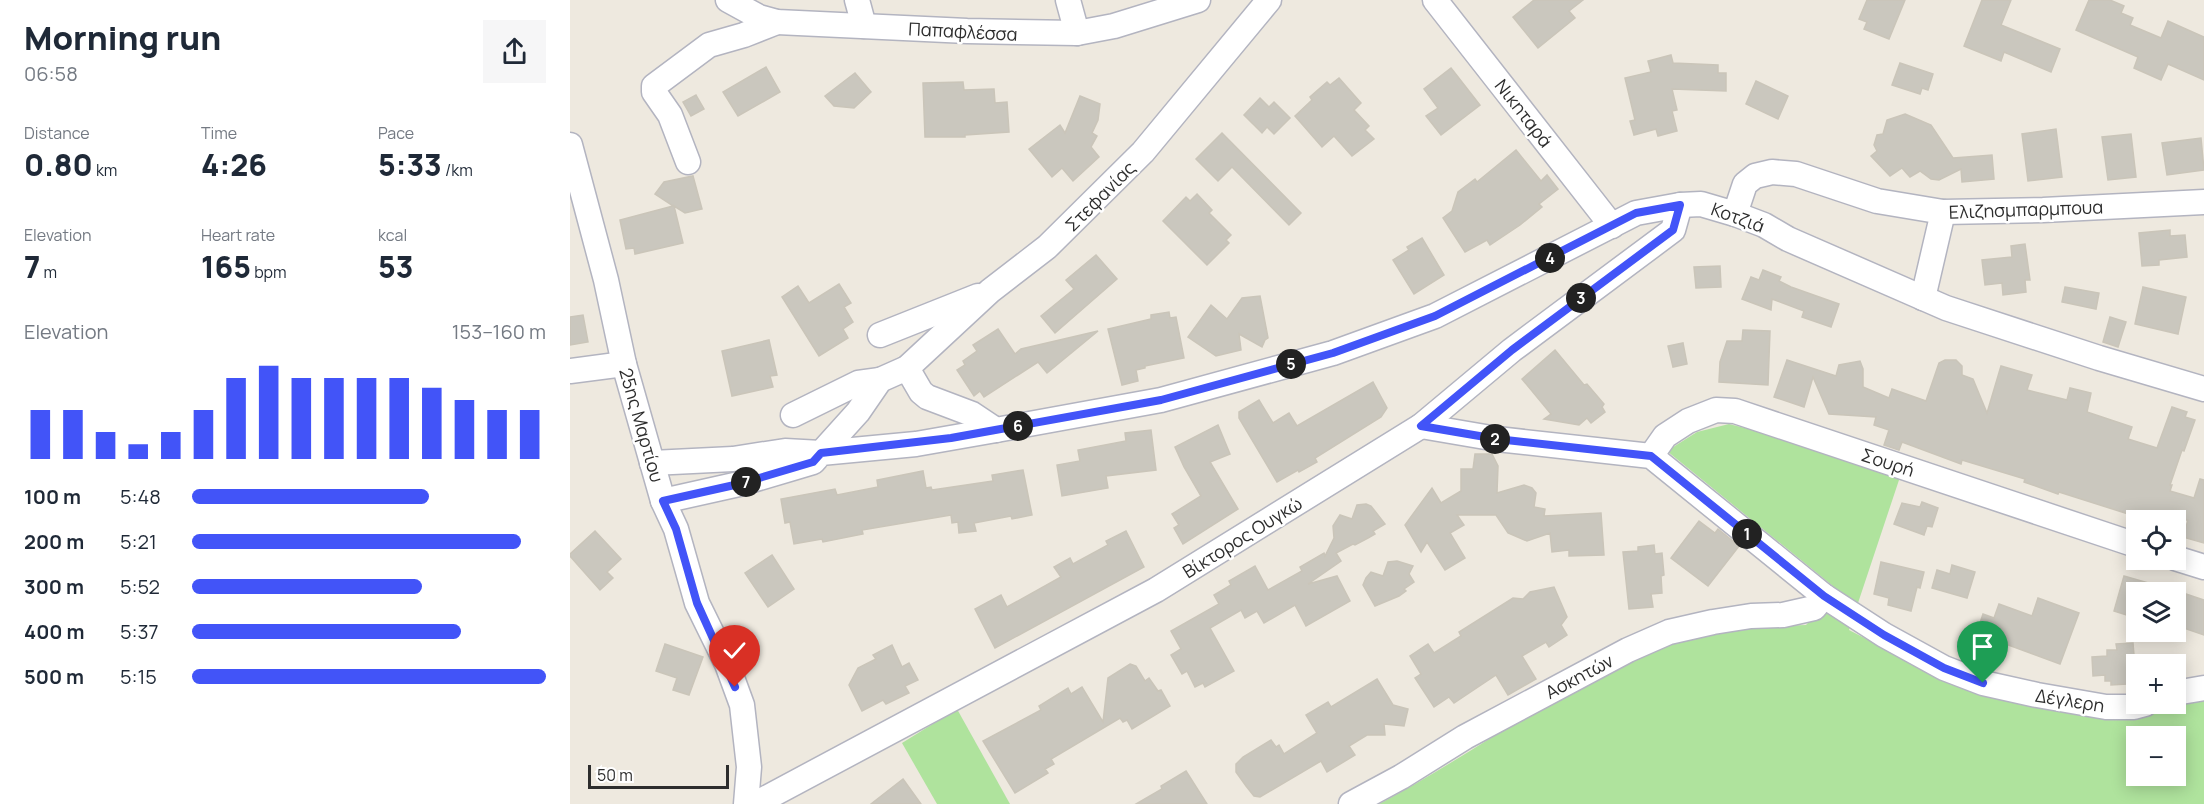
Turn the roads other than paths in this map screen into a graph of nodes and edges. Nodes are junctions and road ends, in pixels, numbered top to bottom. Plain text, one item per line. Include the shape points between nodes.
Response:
1 (728, 0) edge
2 (857, 0) edge
3 (1068, 0) edge
4 (1198, 0) edge
5 (1269, 0) edge
6 (1435, 0) edge
7 (777, 22) junction
8 (864, 26) junction
9 (1077, 33) junction
10 (570, 145) edge
11 (688, 162) dead end
12 (2204, 202) edge
13 (1680, 205) junction
14 (1943, 212) junction
15 (1735, 214) junction
16 (1612, 226) junction
17 (990, 291) junction
18 (1923, 298) junction
19 (880, 335) dead end
20 (624, 364) junction
21 (907, 368) junction
22 (570, 371) edge
23 (880, 380) junction
24 (2204, 389) edge
25 (793, 415) dead end
26 (1421, 426) junction
27 (996, 430) junction
28 (821, 453) junction
29 (1651, 456) junction
30 (652, 463) junction
31 (663, 501) junction
32 (2126, 542) edge
33 (2186, 561) edge
34 (2204, 567) edge
35 (1824, 596) junction
36 (2204, 688) edge
37 (2186, 691) edge
38 (2126, 707) edge
39 (747, 804) edge
40 (755, 804) edge
41 (1351, 804) edge

1 - 7 street, Παπαφλέσσα
2 - 8 street
3 - 9 street
4 - 9 street, Παπαφλέσσα
5 - 17 street, Στεφανίας via 1143,152 1047,248
6 - 16 street, Νικηταρά
7 - 8 street, Παπαφλέσσα
7 - 11 street via 715,42 654,86 670,114
8 - 9 street, Παπαφλέσσα
10 - 20 street, 25ης Μαρτίου
12 - 14 street, Ελιζησμπαρμπουα
13 - 15 street, Κοτζιά via 1701,204
13 - 16 street, Κοτζιά via 1636,213
13 - 26 street, Βίκτορος Ουγκώ via 1673,230 1512,350
14 - 15 street, Ελιζησμπαρμπουα via 1877,201 1796,174 1772,172 1755,176 1745,184
14 - 18 street
15 - 18 street, Κοτζιά
16 - 27 street, Κοτζιά via 1435,316 1333,353 1161,400
17 - 19 street
17 - 21 street, Στεφανίας
18 - 24 street, Κοτζιά via 2098,358
20 - 22 street
20 - 30 street, 25ης Μαρτίου
21 - 23 street, Στεφανίας
21 - 27 street via 927,397 972,414
23 - 25 street, Στεφανίας via 858,383
23 - 28 street via 858,412
26 - 29 street via 1497,439
26 - 40 street, Βίκτορος Ουγκώ via 1156,590
27 - 28 street, Κοτζιά via 916,444
28 - 30 street via 785,451 733,459
28 - 31 street, Κοτζιά via 813,462
29 - 32 street, Σουρή via 1665,436 1688,421 1716,410 1735,411
29 - 35 street, Δέγλερη
30 - 31 street, 25ης Μαρτίου
31 - 39 street, 25ης Μαρτίου via 676,529 697,603 727,664 741,705 749,767
33 - 34 street
35 - 38 street, Δέγλερη via 1884,635 1966,678 2037,695
35 - 41 street, Ασκητών via 1814,608 1713,622 1669,632 1628,650 1465,737
36 - 37 street

